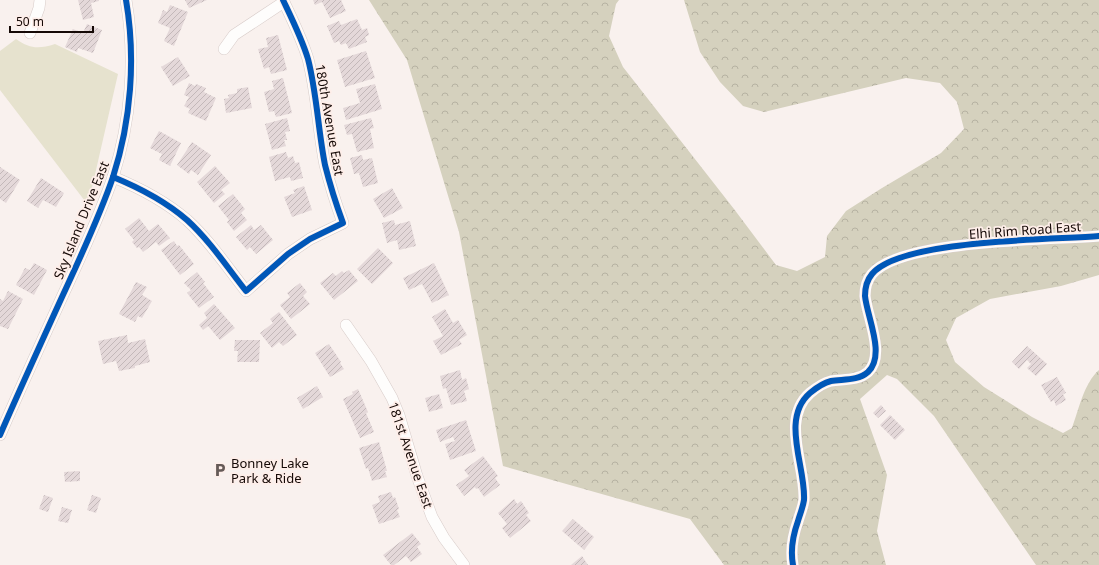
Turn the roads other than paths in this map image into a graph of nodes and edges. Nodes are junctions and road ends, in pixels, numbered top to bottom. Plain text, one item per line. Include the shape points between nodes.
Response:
1 (40, 0) edge
2 (126, 0) edge
3 (284, 1) edge
4 (30, 33) dead end
5 (224, 49) dead end
6 (113, 177) junction
7 (1099, 236) edge
8 (346, 326) dead end
9 (0, 436) edge
10 (464, 565) edge
11 (793, 565) edge

1 - 4 street
2 - 6 street, Sky Island Drive East via 131,58 129,100 124,135
3 - 5 street via 234,35
3 - 6 street, 180th Avenue East via 307,58 325,163 343,223 310,239 288,254 246,291 206,240 187,221 150,194
6 - 9 street, Sky Island Drive East
7 - 11 street, Elhi Rim Road East via 1003,241 929,250 894,260 873,273 868,281 865,297 876,348 873,366 868,373 859,377 830,381 816,388 804,399 797,413 795,432 804,499 792,543
8 - 10 street, 181st Avenue East via 371,361 392,398 400,415 417,476 432,517

